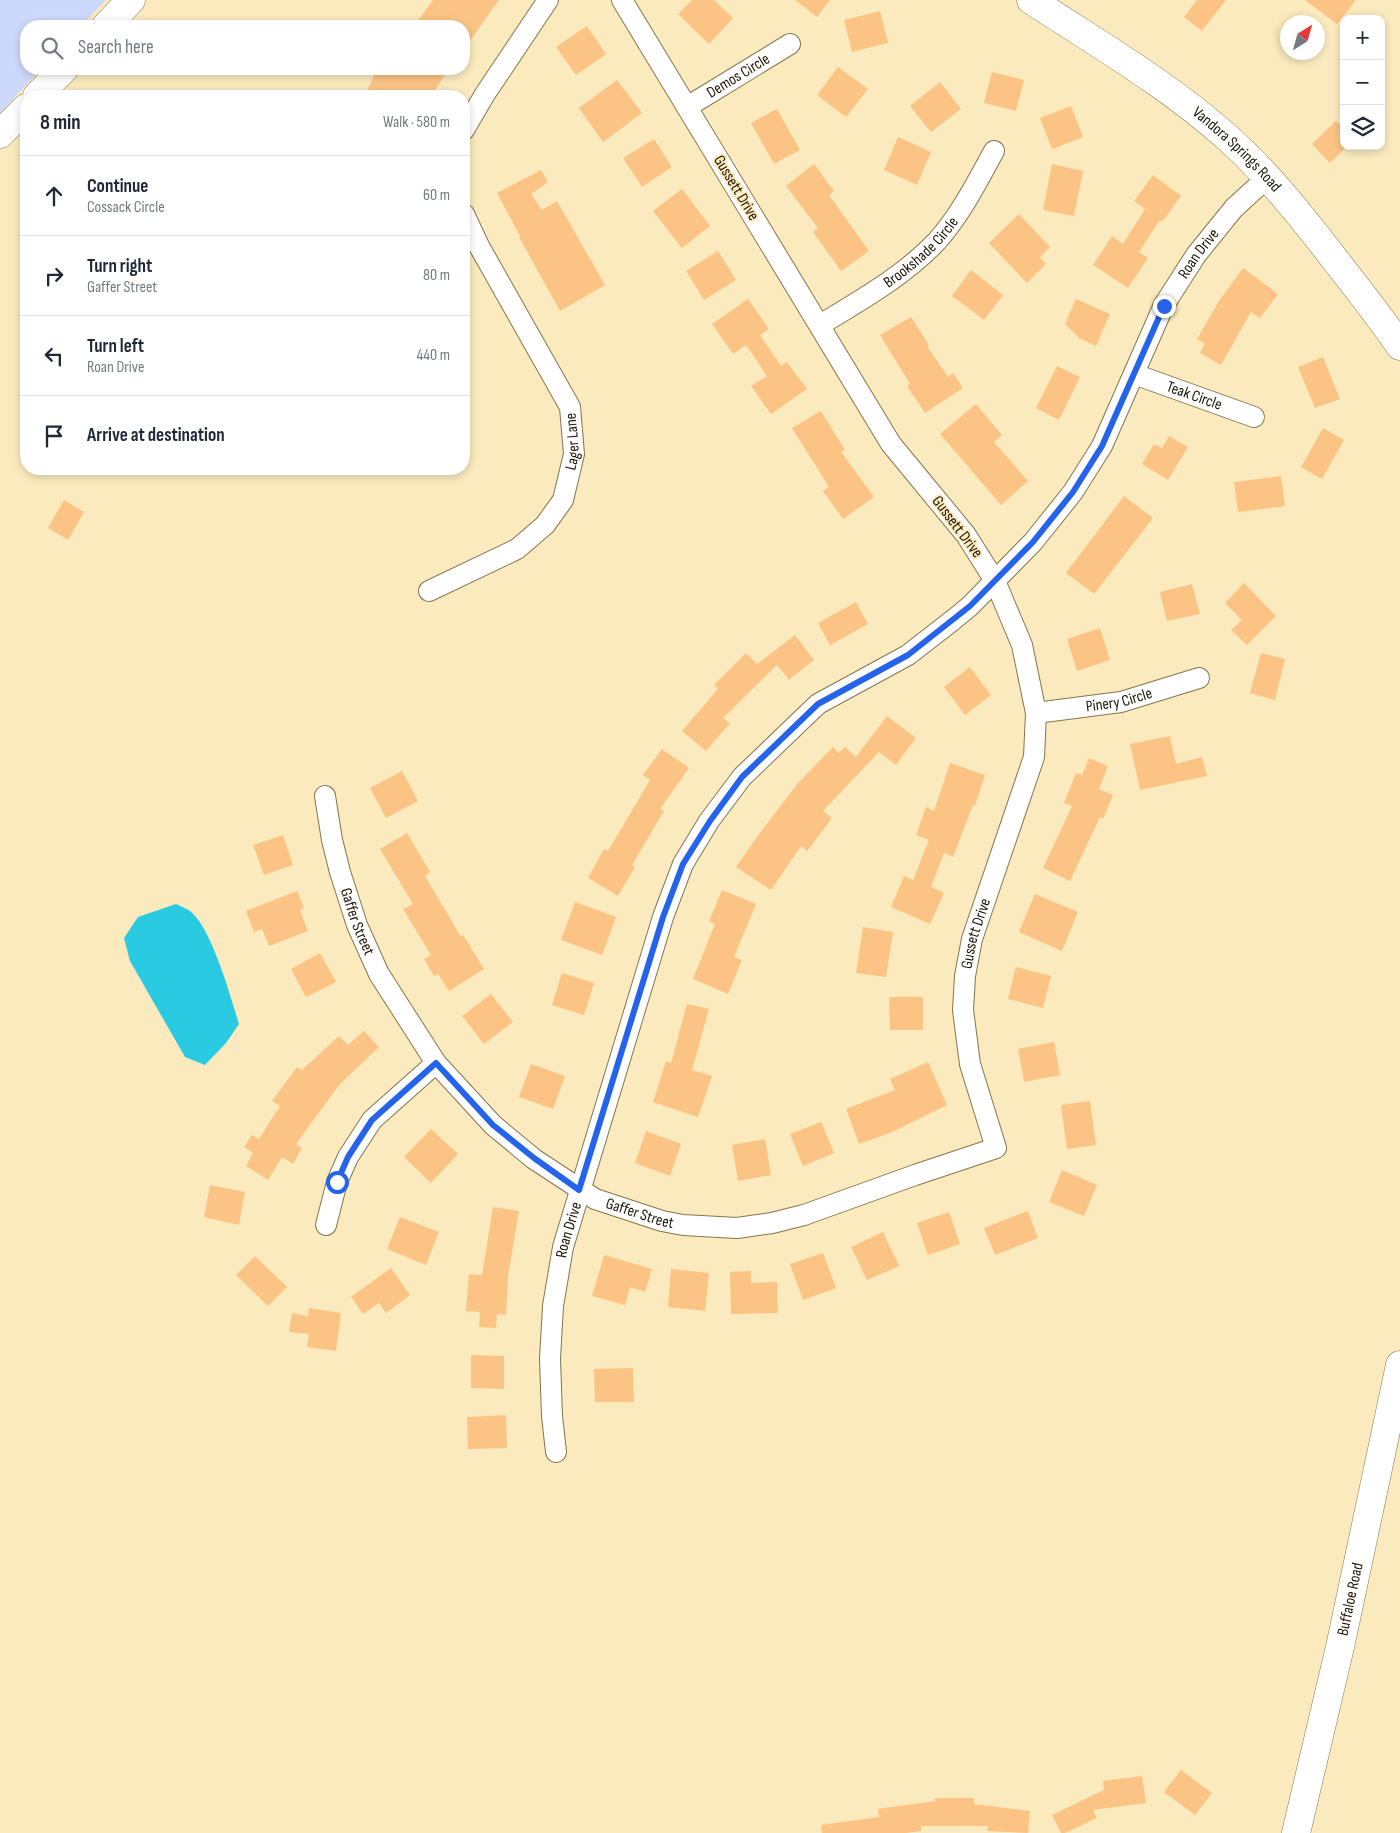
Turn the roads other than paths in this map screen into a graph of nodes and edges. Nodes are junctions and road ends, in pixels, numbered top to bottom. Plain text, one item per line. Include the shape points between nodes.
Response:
1 (131, 0) edge
2 (548, 0) edge
3 (622, 0) edge
4 (1031, 0) edge
5 (112, 20) edge
6 (790, 44) dead end
7 (58, 75) edge
8 (43, 90) edge
9 (687, 107) junction
10 (20, 114) edge
11 (470, 120) edge
12 (0, 134) edge
13 (994, 151) dead end
14 (1268, 177) junction
15 (470, 227) edge
16 (820, 325) junction
17 (1400, 346) edge
18 (1134, 374) junction
19 (1254, 417) dead end
20 (995, 581) junction
21 (428, 591) dead end
22 (1199, 678) dead end
23 (1036, 713) junction
24 (325, 796) dead end
25 (436, 1063) junction
26 (996, 1148) joint
27 (579, 1190) junction
28 (326, 1225) dead end
29 (1400, 1365) edge
30 (1394, 1425) edge
31 (556, 1452) dead end
32 (1296, 1833) edge

1 - 5 street
2 - 11 street
3 - 9 street, Gussett Drive
4 - 14 street, Vandora Springs Road via 1171,93 1227,137
6 - 9 street, Demos Circle
7 - 8 street
9 - 16 street, Gussett Drive
10 - 12 street
13 - 16 street, Brookshade Circle via 968,199 937,240 880,288
14 - 17 street, Vandora Springs Road
14 - 18 street, Roan Drive via 1234,208 1196,255 1164,306
15 - 21 street, Lager Lane via 570,406 574,454 564,500 545,526 517,549
16 - 20 street, Gussett Drive via 891,444 966,535
18 - 19 street, Teak Circle
18 - 20 street, Roan Drive via 1102,446 1073,492 1033,542
20 - 23 street, Gussett Drive via 1022,645
20 - 27 street, Roan Drive via 970,606 908,655 818,704 742,777 710,821 683,864 663,917
22 - 23 street, Pinery Circle via 1121,702
23 - 26 street, Gussett Drive via 1034,757 972,939 965,976 963,1010 970,1064
24 - 25 street, Gaffer Street via 332,840 357,925 379,974
25 - 27 street, Gaffer Street via 493,1125
25 - 28 street via 372,1120 348,1157 337,1182
26 - 27 street, Gaffer Street via 804,1215 737,1228 662,1221 595,1200
27 - 31 street, Roan Drive via 563,1247 553,1306 550,1359
29 - 30 street, Buffaloe Road
30 - 32 street, Buffaloe Road

